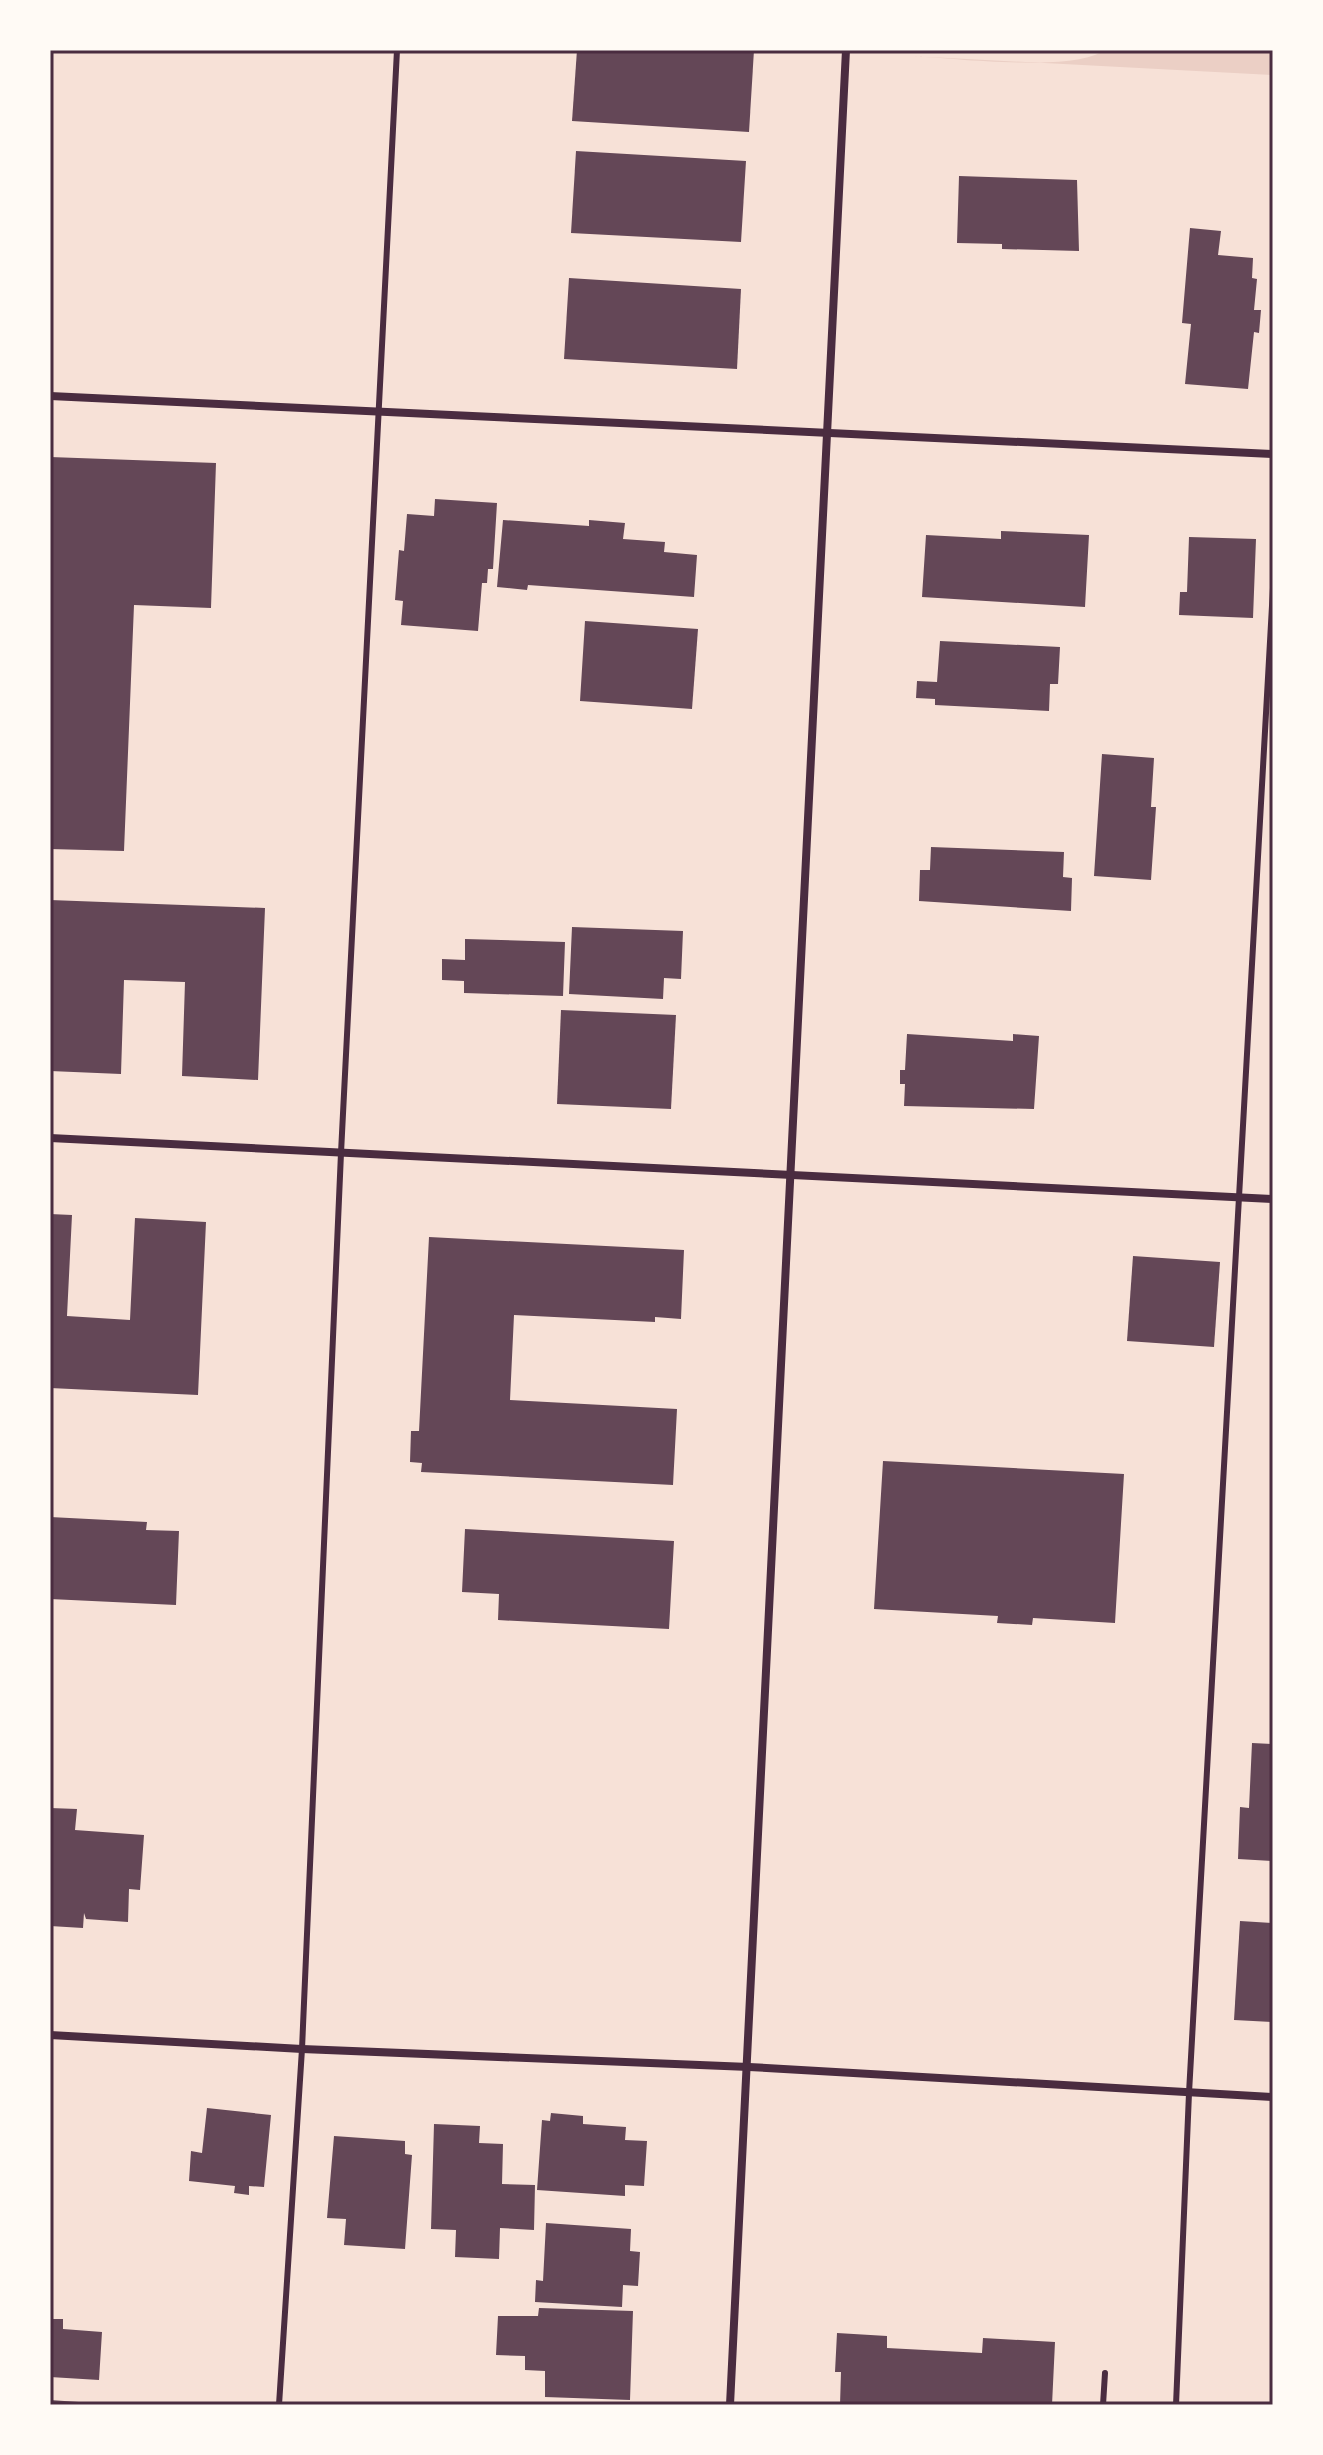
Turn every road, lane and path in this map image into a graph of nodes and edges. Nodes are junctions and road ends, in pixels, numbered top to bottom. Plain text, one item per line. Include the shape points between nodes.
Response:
1 (397, 50) edge
2 (846, 50) edge
3 (50, 396) edge
4 (378, 412) junction
5 (824, 435) junction
6 (1273, 454) edge
7 (1273, 588) edge
8 (50, 1138) edge
9 (341, 1153) junction
10 (788, 1175) junction
11 (1240, 1198) junction
12 (1273, 1199) edge
13 (50, 2035) edge
14 (302, 2049) junction
15 (749, 2067) junction
16 (1189, 2093) junction
17 (1273, 2097) edge
18 (1105, 2373) dead end
19 (279, 2405) edge
20 (730, 2405) edge
21 (1103, 2405) edge
22 (1176, 2405) edge

1 - 4 lane
2 - 5 street
3 - 4 street
4 - 5 street
4 - 9 lane
5 - 6 street
5 - 10 street
7 - 11 lane
8 - 9 street
9 - 10 street
9 - 14 lane
10 - 11 street
10 - 15 street
11 - 12 street
11 - 16 lane
13 - 14 street
14 - 15 street
14 - 19 lane
15 - 16 street
15 - 20 street
16 - 17 street
16 - 22 lane
18 - 21 lane

